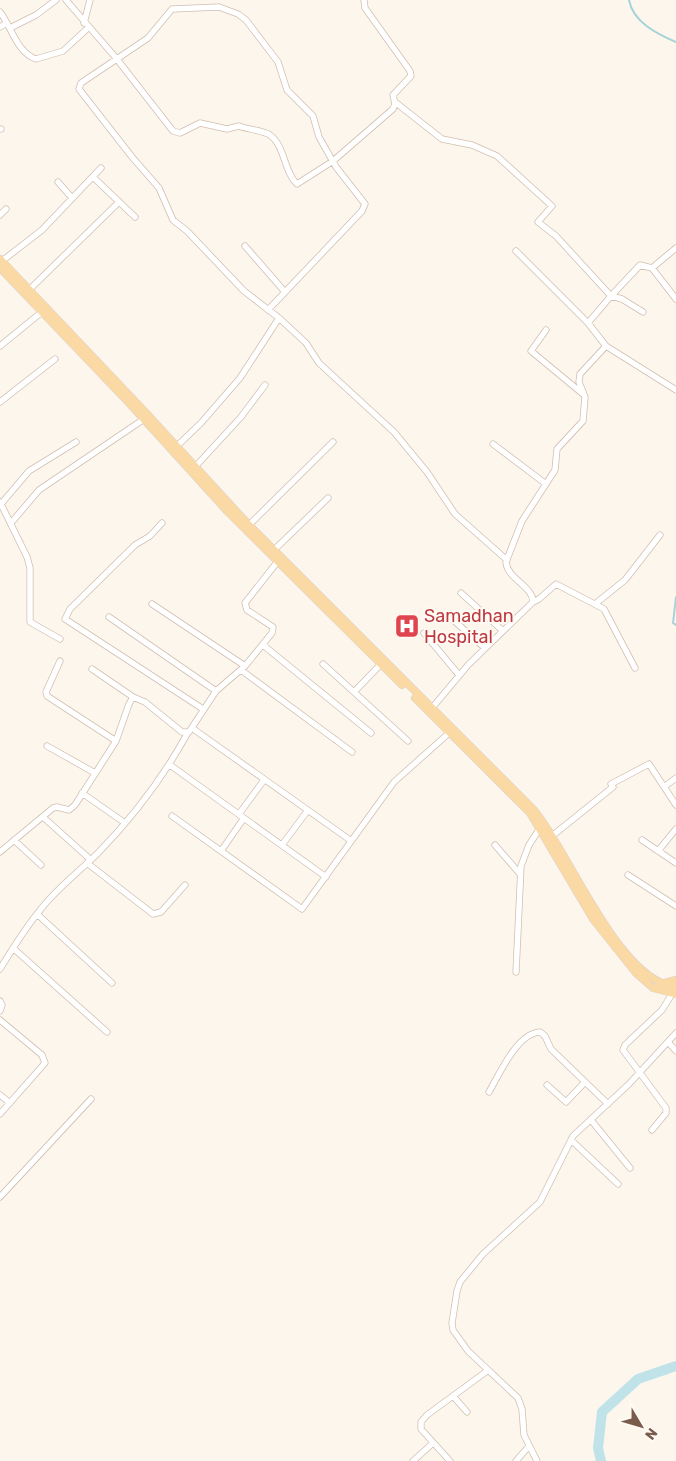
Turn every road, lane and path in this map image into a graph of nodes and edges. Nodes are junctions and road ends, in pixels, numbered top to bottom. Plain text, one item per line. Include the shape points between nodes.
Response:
1 (56, 0) edge
2 (66, 0) edge
3 (90, 0) edge
4 (364, 0) edge
5 (0, 12) edge
6 (8, 25) junction
7 (86, 25) junction
8 (0, 27) edge
9 (116, 58) junction
10 (395, 102) junction
11 (333, 161) junction
12 (101, 168) dead end
13 (93, 177) junction
14 (58, 182) dead end
15 (72, 198) junction
16 (118, 203) junction
17 (6, 209) dead end
18 (0, 215) edge
19 (135, 217) dead end
20 (245, 246) dead end
21 (676, 248) edge
22 (516, 251) dead end
23 (1, 262) edge
24 (652, 268) junction
25 (30, 289) junction
26 (284, 292) junction
27 (611, 296) junction
28 (676, 299) edge
29 (268, 310) junction
30 (43, 311) junction
31 (642, 312) dead end
32 (279, 318) junction
33 (588, 323) junction
34 (546, 330) dead end
35 (0, 346) edge
36 (606, 346) junction
37 (55, 359) dead end
38 (265, 385) dead end
39 (676, 390) edge
40 (585, 395) junction
41 (0, 402) edge
42 (144, 419) junction
43 (76, 442) dead end
44 (334, 442) dead end
45 (493, 444) dead end
46 (176, 446) junction
47 (195, 467) junction
48 (204, 482) junction
49 (546, 484) junction
50 (328, 498) dead end
51 (1, 503) edge
52 (11, 523) junction
53 (162, 523) dead end
54 (249, 525) junction
55 (660, 535) dead end
56 (274, 550) junction
57 (506, 560) junction
58 (278, 561) junction
59 (461, 593) dead end
60 (533, 602) junction
61 (152, 604) dead end
62 (595, 604) junction
63 (108, 616) dead end
64 (452, 619) dead end
65 (503, 630) junction
66 (424, 633) dead end
67 (60, 638) dead end
68 (264, 646) junction
69 (485, 648) junction
70 (60, 661) dead end
71 (322, 664) dead end
72 (381, 664) junction
73 (243, 668) junction
74 (635, 668) dead end
75 (92, 669) dead end
76 (459, 676) junction
77 (216, 691) junction
78 (354, 692) junction
79 (133, 697) junction
80 (432, 708) junction
81 (203, 709) junction
82 (192, 728) junction
83 (371, 733) dead end
84 (449, 733) junction
85 (187, 734) junction
86 (116, 741) junction
87 (408, 741) dead end
88 (47, 746) dead end
89 (352, 752) dead end
90 (170, 765) junction
91 (95, 773) junction
92 (676, 778) edge
93 (264, 780) junction
94 (664, 787) junction
95 (82, 793) junction
96 (676, 805) edge
97 (308, 810) junction
98 (172, 816) dead end
99 (241, 816) junction
100 (43, 817) junction
101 (125, 823) junction
102 (540, 828) junction
103 (676, 830) edge
104 (552, 836) junction
105 (14, 840) junction
106 (350, 840) junction
107 (642, 840) dead end
108 (282, 845) junction
109 (495, 846) dead end
110 (658, 850) junction
111 (221, 851) junction
112 (0, 852) edge
113 (89, 862) junction
114 (676, 863) edge
115 (41, 865) dead end
116 (520, 874) junction
117 (628, 875) dead end
118 (326, 877) junction
119 (185, 885) dead end
120 (676, 906) edge
121 (37, 914) junction
122 (13, 948) junction
123 (0, 969) edge
124 (516, 972) dead end
125 (648, 980) junction
126 (676, 980) edge
127 (112, 983) dead end
128 (660, 984) junction
129 (675, 992) edge
130 (0, 1001) edge
131 (0, 1011) edge
132 (0, 1020) edge
133 (107, 1032) dead end
134 (676, 1032) edge
135 (668, 1042) junction
136 (676, 1051) edge
137 (639, 1074) junction
138 (585, 1082) junction
139 (547, 1085) dead end
140 (489, 1092) dead end
141 (0, 1095) edge
142 (90, 1099) dead end
143 (10, 1103) junction
144 (608, 1104) junction
145 (0, 1114) edge
146 (591, 1120) junction
147 (652, 1130) dead end
148 (571, 1140) junction
149 (630, 1168) dead end
150 (618, 1184) dead end
151 (0, 1197) edge
152 (487, 1371) junction
153 (453, 1396) junction
154 (467, 1412) dead end
155 (433, 1442) junction
156 (529, 1446) junction
157 (413, 1461) edge
158 (450, 1461) edge
159 (516, 1461) edge
160 (537, 1461) edge

1 - 6 street via 36,15
2 - 7 street
3 - 7 street
4 - 10 street via 365,8 412,75 393,94
5 - 6 street
6 - 7 street via 15,39 36,59 63,50
6 - 8 street
7 - 9 street
9 - 11 street via 176,133 200,123 227,129 240,126 264,132 276,142 298,184
9 - 11 street via 148,38 172,9 219,7 242,16 278,62 287,90 313,116 319,137
9 - 29 street via 81,83 79,90 160,188 173,220 188,231 244,291
10 - 11 street via 393,109
10 - 27 street via 442,139 472,145 497,156 546,199 552,206 539,222
11 - 26 street via 365,206
12 - 13 street
13 - 15 street
13 - 16 street
14 - 15 street
15 - 23 street via 42,230
16 - 19 street
16 - 25 street
17 - 18 street
20 - 26 street
21 - 24 street
22 - 33 street
23 - 25 main road
23 - 30 main road
24 - 27 street via 640,265
24 - 28 street
25 - 46 main road
26 - 29 street
27 - 31 street
27 - 33 street
29 - 32 street
30 - 35 street
30 - 42 main road
32 - 46 street via 240,378
32 - 57 street via 306,343 319,363 394,432 427,472 455,514
33 - 36 street
34 - 40 street via 531,351
36 - 39 street
36 - 40 street via 580,374 579,382
37 - 41 street
38 - 47 street via 241,417
40 - 49 street via 583,421 559,446 556,468
42 - 48 main road
42 - 52 street via 38,490
43 - 51 street via 29,471
44 - 54 street
45 - 49 street
46 - 47 main road
47 - 48 main road
48 - 54 main road
48 - 58 main road
49 - 57 street via 522,521
50 - 56 street
51 - 52 street
52 - 67 street via 26,551 30,568 30,622
53 - 81 street via 135,545 65,616 67,621
54 - 56 main road
55 - 62 street via 626,580
56 - 80 main road
57 - 60 street via 507,570 531,595
58 - 68 street via 245,603 247,610 272,627
58 - 72 main road
59 - 65 street
60 - 62 street via 556,584
60 - 65 street
61 - 73 street
62 - 74 street via 605,610
63 - 77 street
64 - 69 street
65 - 69 street
66 - 76 street
68 - 73 street
68 - 83 street
69 - 76 street
70 - 86 street via 47,696
71 - 78 street
72 - 78 street
72 - 84 main road
73 - 77 street
73 - 89 street
75 - 79 street
76 - 80 street
77 - 81 street
78 - 87 street
79 - 85 street
79 - 86 street
80 - 104 main road via 534,810
81 - 82 street
82 - 85 street
82 - 93 street
84 - 102 main road via 519,802
84 - 106 street via 400,775
85 - 90 street
86 - 91 street
88 - 91 street
90 - 99 street
90 - 101 street
91 - 95 street
92 - 94 street
93 - 97 street
93 - 99 street
94 - 96 street
94 - 104 street via 649,764 612,786
95 - 100 street via 69,810 57,807
95 - 101 street
97 - 106 street
97 - 108 street
98 - 111 street
99 - 108 street
99 - 111 street
100 - 105 street
100 - 113 street
101 - 113 street
102 - 116 street via 523,858
102 - 125 main road via 593,918 626,962
103 - 110 street
104 - 125 main road via 594,908
105 - 112 street
105 - 115 street
106 - 118 street
107 - 110 street
108 - 118 street
109 - 116 street
110 - 114 street
111 - 118 street via 299,908 304,907
113 - 119 street via 153,914 161,912
113 - 121 street
116 - 124 street
117 - 120 street
121 - 122 street
121 - 127 street
122 - 123 street
122 - 133 street
125 - 128 main road
125 - 129 main road via 659,990
126 - 128 main road
128 - 129 main road
129 - 137 street via 662,1010 623,1048
130 - 131 street
132 - 143 street via 45,1059 43,1067
134 - 135 street
135 - 136 street
135 - 137 street
137 - 144 street
137 - 147 street via 666,1108
138 - 139 street via 566,1102
138 - 140 street via 551,1048 543,1034 536,1032 514,1050
138 - 144 street
141 - 143 street
142 - 151 street
143 - 145 street
144 - 146 street
146 - 148 street
146 - 149 street
148 - 150 street
148 - 152 street via 540,1202 483,1254 460,1282 453,1330
152 - 153 street
152 - 156 street via 518,1398
153 - 154 street
153 - 155 street via 421,1422 421,1430
155 - 157 street
155 - 158 street
156 - 159 street
156 - 160 street

